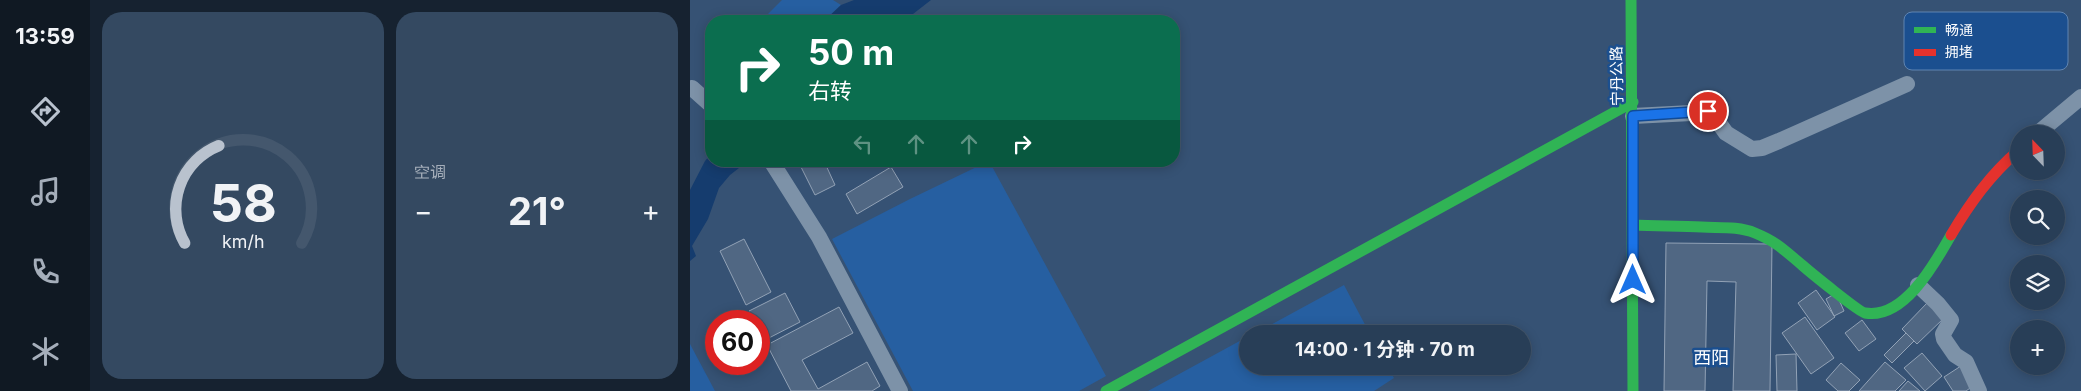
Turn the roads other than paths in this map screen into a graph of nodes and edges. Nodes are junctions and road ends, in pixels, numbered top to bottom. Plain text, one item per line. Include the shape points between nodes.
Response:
1 (1631, 0) edge
2 (1907, 84) dead end
3 (692, 88) dead end
4 (2081, 98) edge
5 (705, 100) edge
6 (1633, 109) junction
7 (2049, 125) edge
8 (2010, 158) edge
9 (775, 167) edge
10 (1633, 225) junction
11 (1918, 284) junction
12 (900, 391) edge
13 (1106, 391) edge
14 (1633, 391) edge
15 (1979, 391) edge

1 - 6 street, 宁丹公路
2 - 6 street via 1779,141 1752,149 1726,134 1711,112
3 - 5 street
4 - 7 street
6 - 10 street, 宁丹公路
6 - 13 street
8 - 11 street via 1972,200 1942,253
9 - 12 street via 819,237
10 - 11 street via 1734,228 1753,232 1779,244 1864,313 1882,313 1898,304
10 - 14 street, 宁丹公路
11 - 15 street via 1951,320 1943,334 1944,339 1955,356 1966,362

